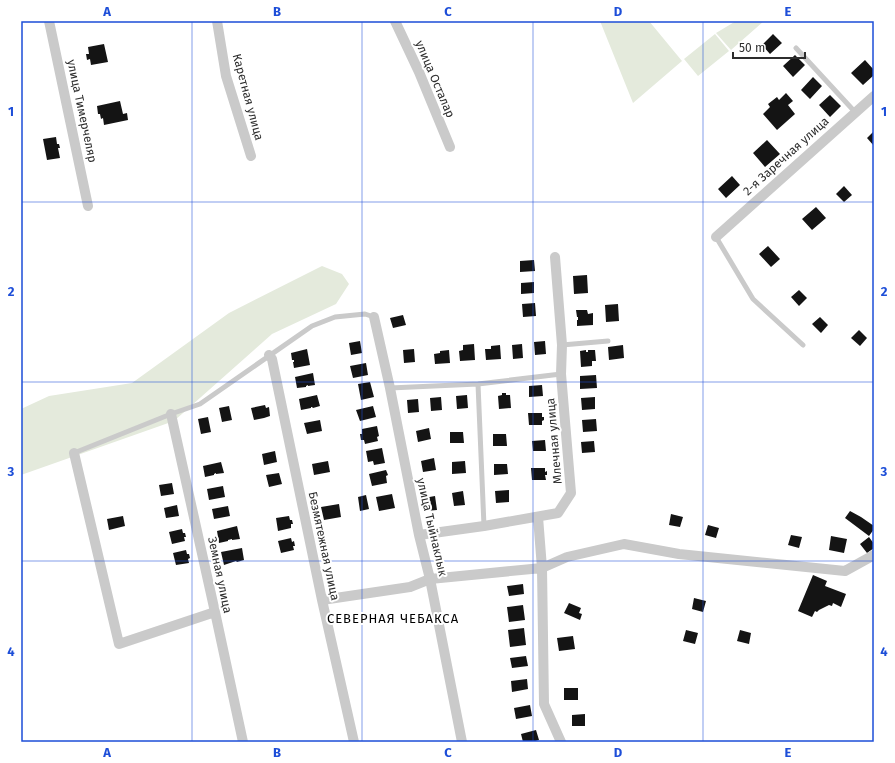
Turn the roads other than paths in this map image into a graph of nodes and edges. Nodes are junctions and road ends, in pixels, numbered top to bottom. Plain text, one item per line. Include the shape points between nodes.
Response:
1 (49, 21) edge
2 (217, 21) edge
3 (395, 21) edge
4 (796, 48) dead end
5 (874, 96) edge
6 (855, 112) junction
7 (450, 147) dead end
8 (251, 156) dead end
9 (88, 206) dead end
10 (716, 236) joint
11 (555, 257) dead end
12 (374, 317) joint
13 (608, 342) dead end
14 (562, 345) junction
15 (803, 345) dead end
16 (269, 356) junction
17 (561, 374) junction
18 (478, 384) junction
19 (390, 388) junction
20 (172, 414) junction
21 (74, 453) joint
22 (538, 517) junction
23 (484, 526) junction
24 (419, 535) junction
25 (874, 555) edge
26 (542, 568) junction
27 (430, 579) junction
28 (322, 600) junction
29 (215, 612) junction
30 (243, 742) edge
31 (354, 742) edge
32 (462, 742) edge
33 (561, 742) edge

1 - 9 street, улица Тимерчеляр
2 - 8 street, Каретная улица via 226,76
3 - 7 street, улица Осталар
4 - 6 lane
5 - 6 street, 2-я Заречная улица
6 - 10 street, 2-я Заречная улица
10 - 15 lane via 753,299
11 - 14 street, Млечная улица
12 - 16 lane via 365,314 335,317 312,326
12 - 19 street, улица Тыйнаклык
13 - 14 lane
14 - 17 street, Млечная улица
16 - 20 lane via 200,404
16 - 28 street, Безмятежная улица via 272,359
17 - 18 lane
17 - 22 street, Млечная улица via 572,493 558,513
18 - 19 lane
18 - 23 lane
19 - 24 street, улица Тыйнаклык
20 - 21 lane
20 - 29 street, Земная улица
21 - 29 street via 118,644
22 - 23 street, Млечная улица
22 - 26 street
23 - 24 street, Млечная улица
24 - 27 street, улица Тыйнаклык
25 - 26 street via 845,571 679,554 624,544 567,557
26 - 27 street
26 - 33 street via 544,704
27 - 28 street via 410,586
27 - 32 street, улица Тыйнаклык
28 - 31 street, Безмятежная улица
29 - 30 street, Земная улица

